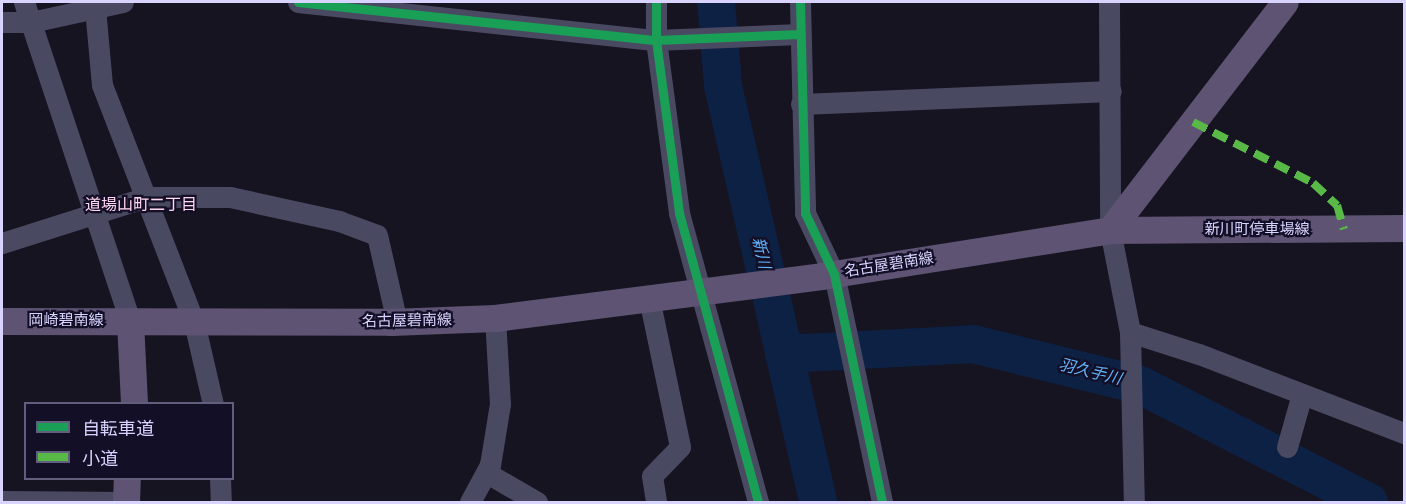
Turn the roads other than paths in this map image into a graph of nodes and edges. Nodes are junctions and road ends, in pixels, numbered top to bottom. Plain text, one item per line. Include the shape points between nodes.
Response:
1 (24, 2) edge
2 (123, 2) edge
3 (298, 2) edge
4 (656, 2) edge
5 (800, 2) edge
6 (1109, 2) edge
7 (1285, 2) edge
8 (95, 8) junction
9 (2, 22) edge
10 (31, 22) junction
11 (799, 34) junction
12 (656, 40) junction
13 (1111, 91) junction
14 (801, 104) junction
15 (147, 197) junction
16 (94, 214) junction
17 (1404, 228) edge
18 (1110, 230) junction
19 (2, 243) edge
20 (827, 275) junction
21 (705, 290) junction
22 (649, 298) junction
23 (495, 318) junction
24 (2, 321) edge
25 (130, 321) junction
26 (194, 322) junction
27 (397, 322) junction
28 (1130, 332) junction
29 (1302, 394) junction
30 (134, 402) edge
31 (213, 402) edge
32 (1404, 433) edge
33 (1287, 447) dead end
34 (487, 473) junction
35 (128, 480) edge
36 (220, 480) edge
37 (2, 501) edge
38 (126, 502) edge
39 (221, 502) edge
40 (470, 502) edge
41 (537, 502) edge
42 (657, 502) edge
43 (758, 502) edge
44 (882, 502) edge
45 (1134, 502) edge

1 - 10 street
2 - 8 street
3 - 12 street
4 - 12 street
5 - 11 street
6 - 13 street
7 - 18 main road
8 - 10 street
8 - 15 street via 102,85
9 - 10 street
10 - 16 street
11 - 12 street
11 - 14 street
12 - 21 street via 679,213
13 - 14 street
13 - 18 street
14 - 20 street via 805,213
15 - 16 street
15 - 26 street
15 - 27 street via 230,197 339,221 377,235
16 - 19 street
16 - 25 street
17 - 18 main road, 新川町停車場線
18 - 20 main road, 名古屋碧南線
18 - 28 street
20 - 21 main road, 名古屋碧南線
20 - 44 street
21 - 22 main road, 名古屋碧南線
21 - 43 street
22 - 23 main road, 名古屋碧南線
22 - 42 street via 680,447 652,476
23 - 27 main road, 名古屋碧南線
23 - 34 street via 500,404
24 - 25 main road, 岡崎碧南線
25 - 26 main road, 名古屋碧南線
25 - 30 main road
26 - 27 main road, 名古屋碧南線
26 - 31 street
28 - 29 street
28 - 45 street
29 - 32 street
29 - 33 street
34 - 40 street
34 - 41 street
35 - 38 main road
36 - 39 street
37 - 38 street

